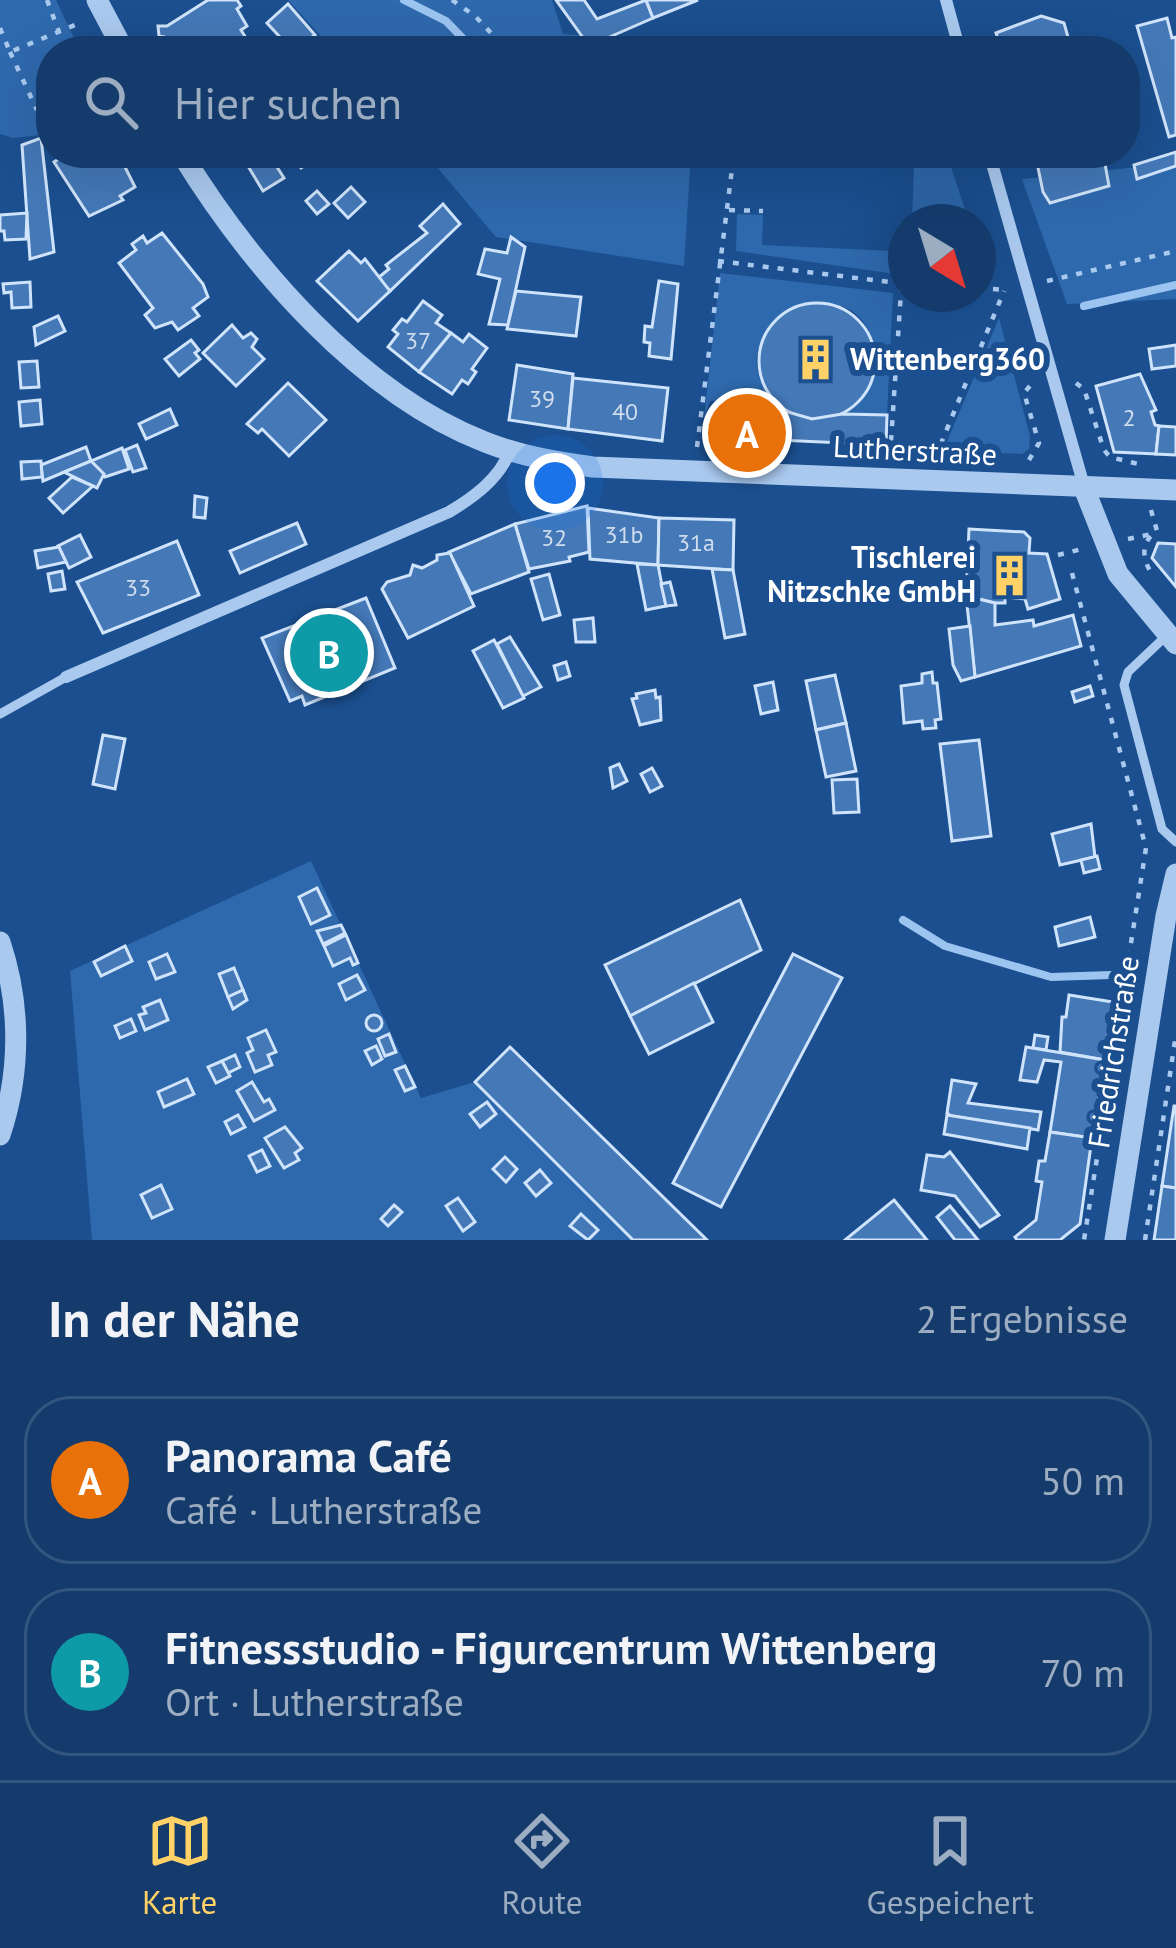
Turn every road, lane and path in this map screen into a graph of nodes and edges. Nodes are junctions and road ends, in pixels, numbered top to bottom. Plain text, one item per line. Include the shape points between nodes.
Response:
1 (46, 0) edge
2 (97, 0) edge
3 (452, 0) edge
4 (946, 0) edge
5 (463, 2) edge
6 (76, 25) dead end
7 (0, 28) edge
8 (59, 32) junction
9 (49, 36) edge
10 (116, 36) edge
11 (494, 36) edge
12 (955, 36) edge
13 (36, 41) edge
14 (10, 52) junction
15 (36, 108) edge
16 (192, 168) edge
17 (733, 168) edge
18 (993, 168) edge
19 (729, 210) junction
20 (764, 211) dead end
21 (1176, 251) edge
22 (718, 261) junction
23 (888, 282) edge
24 (996, 289) edge
25 (1004, 290) junction
26 (1028, 290) junction
27 (901, 312) edge
28 (1049, 364) junction
29 (697, 447) dead end
30 (510, 451) junction
31 (890, 456) dead end
32 (934, 458) dead end
33 (1026, 462) dead end
34 (1084, 488) junction
35 (1176, 490) edge
36 (1072, 573) dead end
37 (1172, 639) edge
38 (66, 677) joint
39 (0, 714) edge
40 (1176, 842) edge
41 (1176, 874) edge
42 (0, 942) edge
43 (1176, 1034) edge
44 (0, 1135) edge
45 (1084, 1240) edge
46 (1115, 1240) edge
47 (1145, 1240) edge

1 - 8 path
2 - 10 street
3 - 5 path
4 - 12 street
5 - 11 path
6 - 8 path
7 - 14 path
8 - 9 path
13 - 14 path
14 - 15 path
16 - 30 street, Lutherstraße via 267,273 357,362 440,421
17 - 19 path
18 - 26 street
19 - 20 path
19 - 22 path
21 - 26 path
22 - 23 path
22 - 29 path
24 - 25 path
25 - 26 path
25 - 32 path
26 - 28 street
27 - 31 path
28 - 33 path via 1024,393 1039,443
28 - 34 street
30 - 34 street, Lutherstraße via 593,466
30 - 38 street via 493,479 449,512
34 - 35 street, Lutherstraße
34 - 37 street via 1118,574
36 - 45 path via 1146,848
37 - 40 lane via 1128,672 1124,685 1162,829
38 - 39 lane
41 - 46 street, Friedrichstraße
42 - 44 street via 16,1049
43 - 47 path

